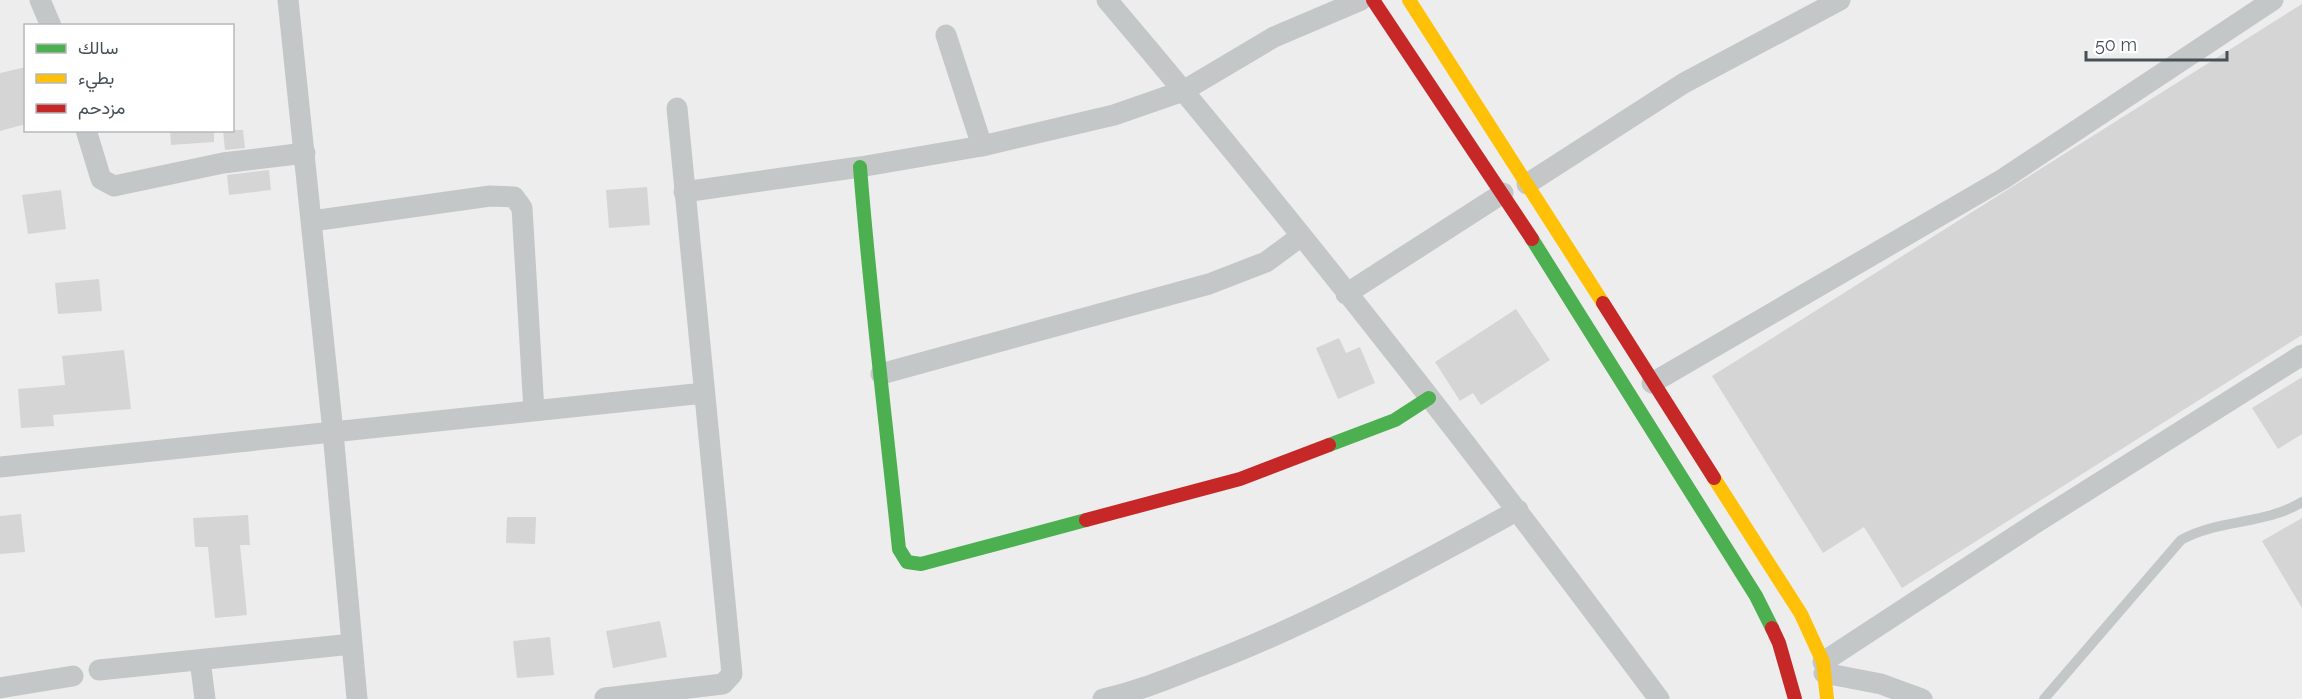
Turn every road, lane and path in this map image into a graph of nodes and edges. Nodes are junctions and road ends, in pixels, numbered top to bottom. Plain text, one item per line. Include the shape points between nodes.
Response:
1 (40, 0) edge
2 (288, 0) edge
3 (1107, 0) edge
4 (1361, 0) edge
5 (1372, 0) edge
6 (1409, 0) edge
7 (1840, 0) edge
8 (2273, 0) edge
9 (50, 24) edge
10 (946, 35) dead end
11 (1184, 91) junction
12 (677, 108) dead end
13 (87, 132) edge
14 (982, 146) junction
15 (305, 153) junction
16 (860, 167) junction
17 (1527, 184) junction
18 (684, 192) junction
19 (1503, 193) junction
20 (312, 221) junction
21 (1300, 237) junction
22 (1346, 294) junction
23 (2302, 356) edge
24 (881, 374) junction
25 (1652, 383) junction
26 (704, 393) junction
27 (1429, 398) junction
28 (534, 411) junction
29 (333, 432) junction
30 (0, 467) edge
31 (2302, 502) edge
32 (1518, 510) junction
33 (352, 644) junction
34 (200, 660) junction
35 (1824, 667) junction
36 (99, 670) dead end
37 (73, 676) dead end
38 (0, 688) edge
39 (1791, 697) edge
40 (1117, 698) edge
41 (206, 699) edge
42 (357, 699) edge
43 (598, 699) edge
44 (605, 699) edge
45 (1659, 699) edge
46 (1827, 699) edge
47 (1922, 699) edge
48 (2044, 699) edge

1 - 9 street
2 - 15 street
3 - 11 street
4 - 11 street via 1274,37
5 - 19 main road
6 - 17 main road
7 - 17 street via 1684,83
8 - 25 street via 2003,179
10 - 14 street
11 - 14 street via 1114,115
11 - 21 street
12 - 18 street
13 - 15 street via 101,179 114,186 223,163
14 - 16 street
15 - 20 street
16 - 18 street
16 - 24 main road
17 - 25 main road
18 - 26 street
19 - 22 street
19 - 39 main road via 1756,596 1779,643
20 - 28 street via 514,196 522,208
20 - 29 street
21 - 22 street
21 - 24 street via 1266,262 1209,284
22 - 27 street
23 - 35 street via 2037,522
24 - 27 main road via 899,549 907,562 914,564 1240,478 1395,420
25 - 35 main road via 1801,614
26 - 28 street
26 - 44 street via 732,674 723,684
27 - 32 street
28 - 29 street
29 - 30 street
29 - 33 street
31 - 48 lane via 2275,515 2194,533 2181,540
32 - 40 street via 1376,588 1264,643
32 - 45 street
33 - 34 street
33 - 42 street
34 - 36 street
34 - 41 street
35 - 46 main road
35 - 47 street
37 - 38 street
43 - 44 street

